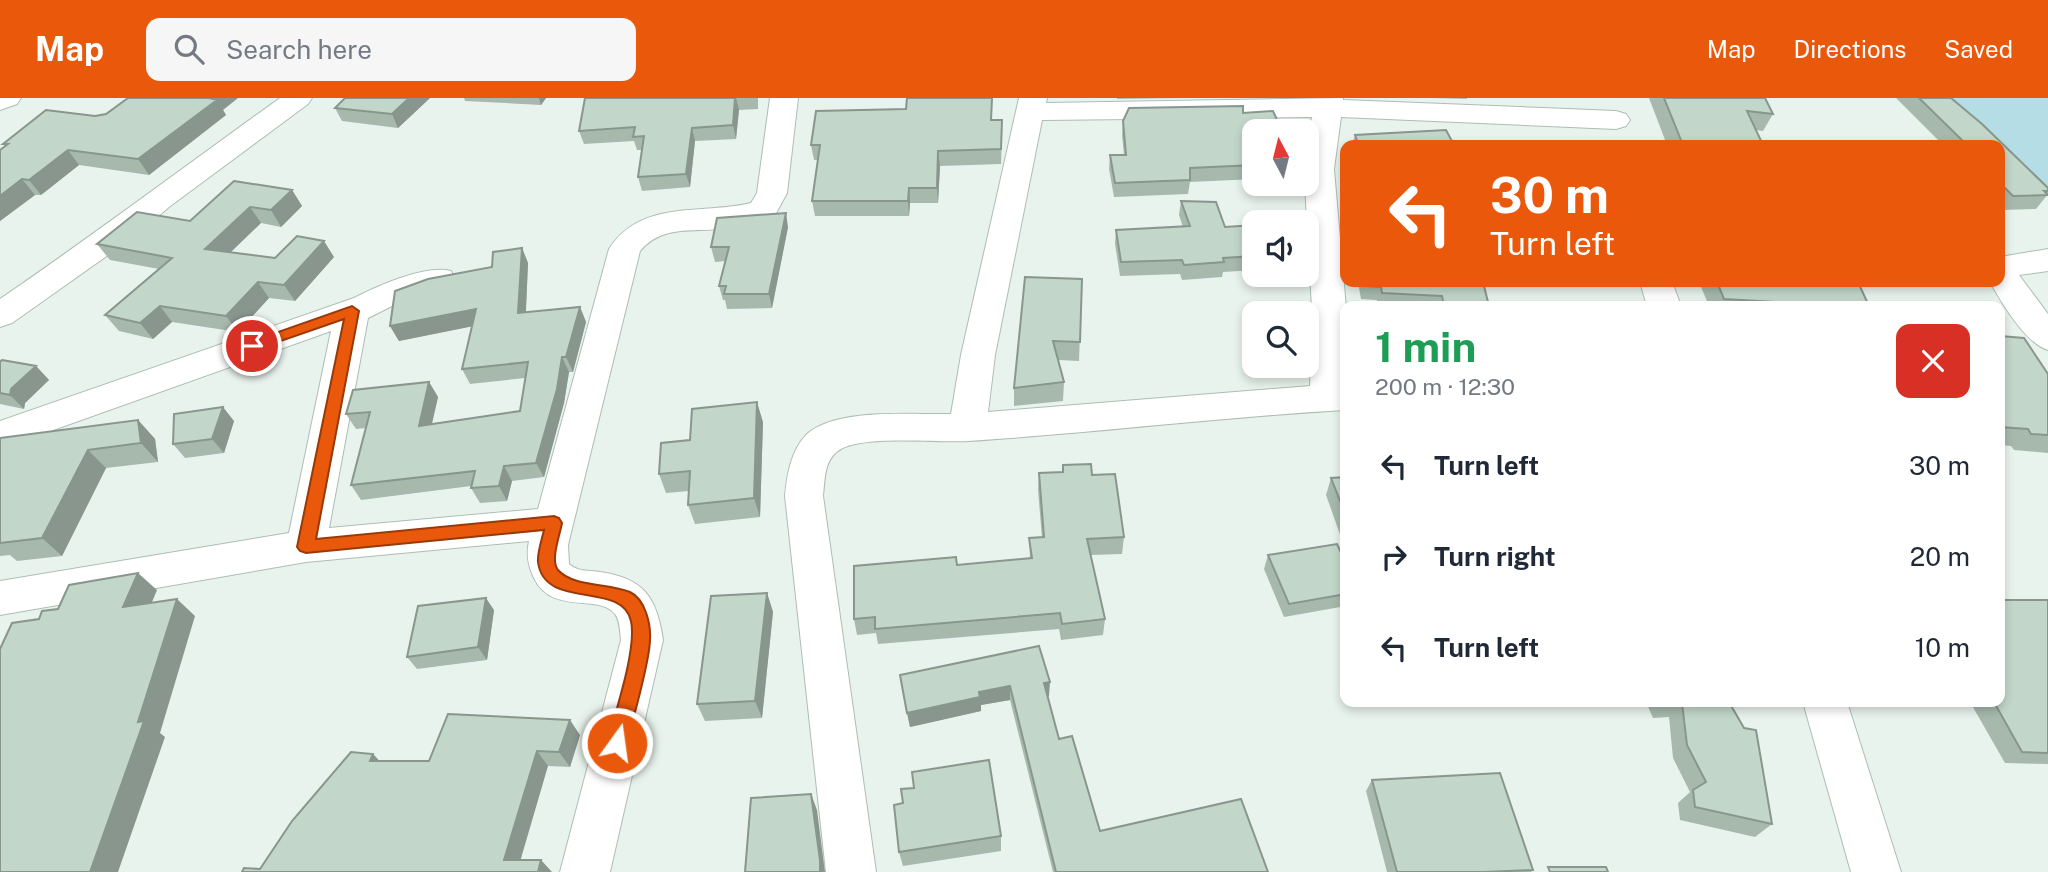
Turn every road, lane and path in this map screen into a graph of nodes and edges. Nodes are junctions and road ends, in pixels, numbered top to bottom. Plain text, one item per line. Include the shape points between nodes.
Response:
1 (7, 98) edge
2 (298, 98) edge
3 (784, 98) edge
4 (0, 102) edge
5 (1329, 103) edge
6 (1032, 105) edge
7 (1615, 121) edge
8 (2048, 260) edge
9 (2005, 269) edge
10 (2005, 278) edge
11 (439, 279) edge
12 (352, 311) junction
13 (0, 316) edge
14 (2048, 338) edge
15 (1337, 397) edge
16 (967, 427) junction
17 (0, 435) edge
18 (554, 523) junction
19 (306, 547) junction
20 (0, 598) edge
21 (1826, 707) edge
22 (585, 872) edge
23 (850, 872) edge
24 (1876, 872) edge

1 - 4 street
2 - 13 street
3 - 18 street via 772,193 763,210 738,217 679,219 653,225 636,233 625,249
5 - 6 street
5 - 7 street
5 - 15 street via 1319,169
6 - 16 street
8 - 9 street
10 - 14 street
11 - 12 street
12 - 17 street
12 - 19 street
15 - 16 street
16 - 23 street via 835,435 814,450 806,474 804,496
18 - 19 street
18 - 22 street via 546,562 553,576 573,587 628,599 639,618 642,640
19 - 20 street
21 - 24 street

